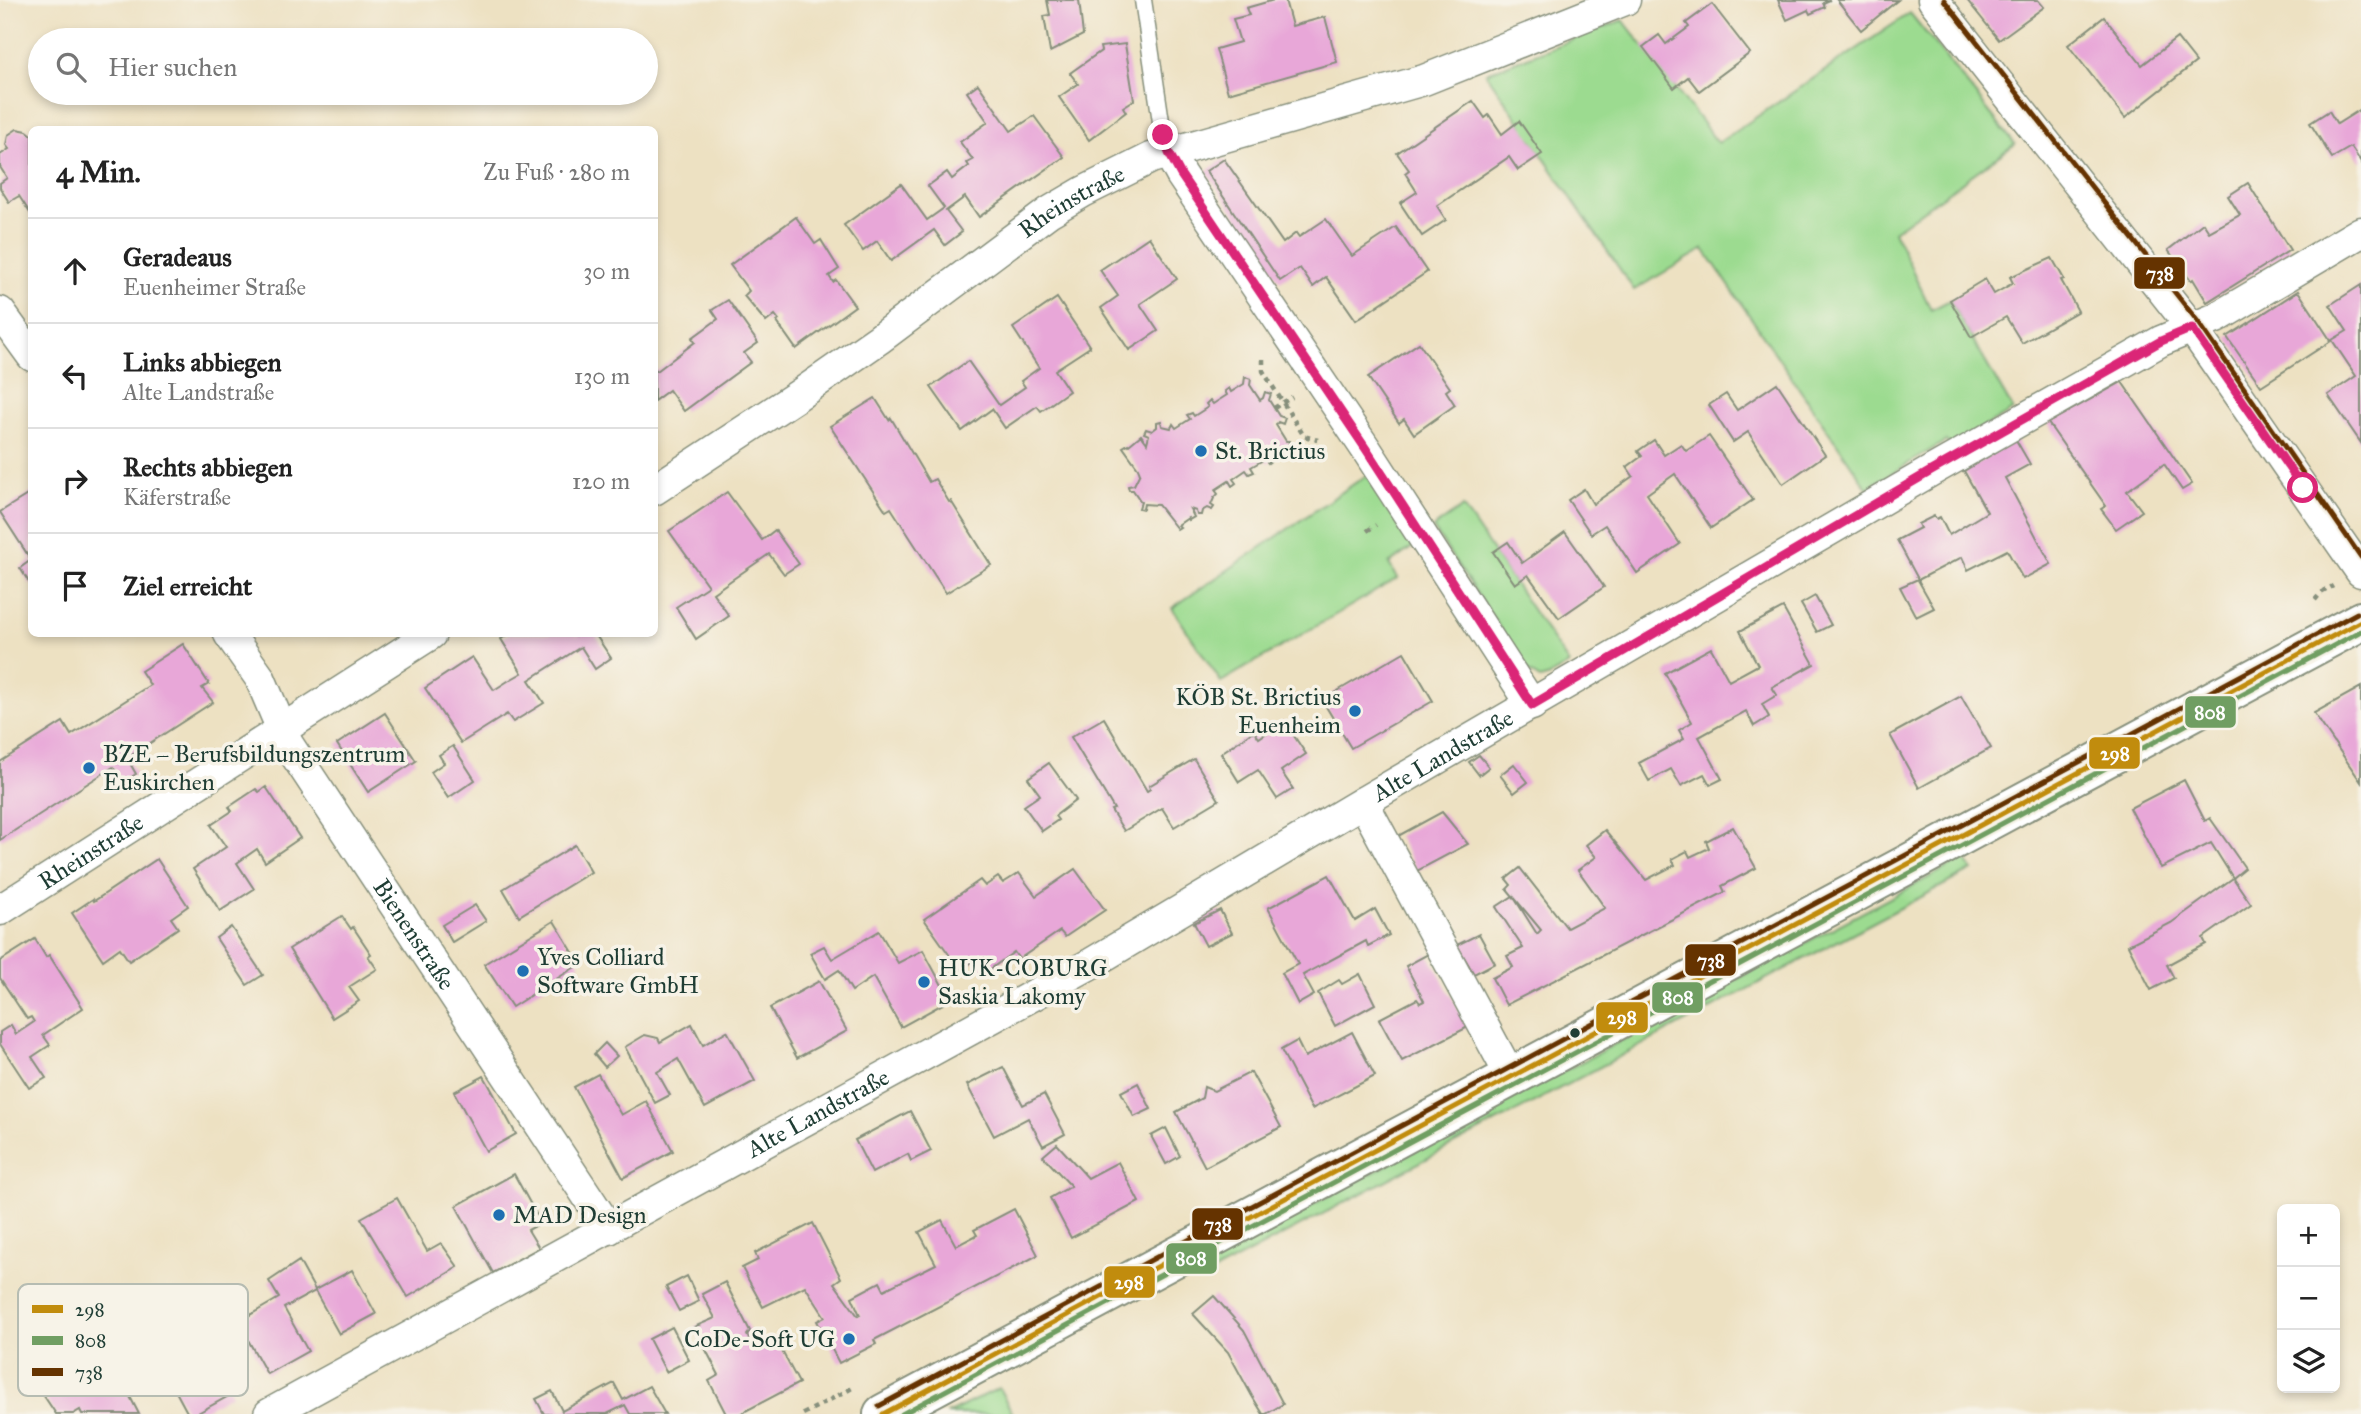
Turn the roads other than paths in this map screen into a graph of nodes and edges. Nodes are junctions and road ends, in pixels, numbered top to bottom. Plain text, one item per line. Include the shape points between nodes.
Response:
1 (1143, 0) edge
2 (1625, 0) edge
3 (1933, 0) edge
4 (1169, 153) junction
5 (2361, 232) edge
6 (0, 312) edge
7 (2192, 328) junction
8 (28, 350) edge
9 (658, 486) edge
10 (2361, 572) edge
11 (2361, 621) edge
12 (231, 637) edge
13 (426, 637) edge
14 (1532, 705) junction
15 (282, 728) junction
16 (1363, 802) junction
17 (0, 910) edge
18 (1511, 1077) junction
19 (609, 1229) junction
20 (269, 1414) edge
21 (883, 1414) edge

1 - 4 lane
2 - 4 street, Rheinstraße via 1424,80
3 - 7 street
4 - 9 street, Rheinstraße via 1083,191 1049,212 868,346
4 - 14 street
5 - 7 street, Alte Landstraße
6 - 8 street
7 - 10 street
7 - 14 street, Alte Landstraße via 1966,451
11 - 18 main road
12 - 15 street, Bienenstraße via 260,678
13 - 15 street, Rheinstraße
14 - 16 street, Alte Landstraße
15 - 17 street, Rheinstraße
15 - 19 street, Bienenstraße via 288,744
16 - 18 street, Alte Landstraße
16 - 19 street, Alte Landstraße via 1092,963
18 - 21 main road
19 - 20 street, Alte Landstraße

